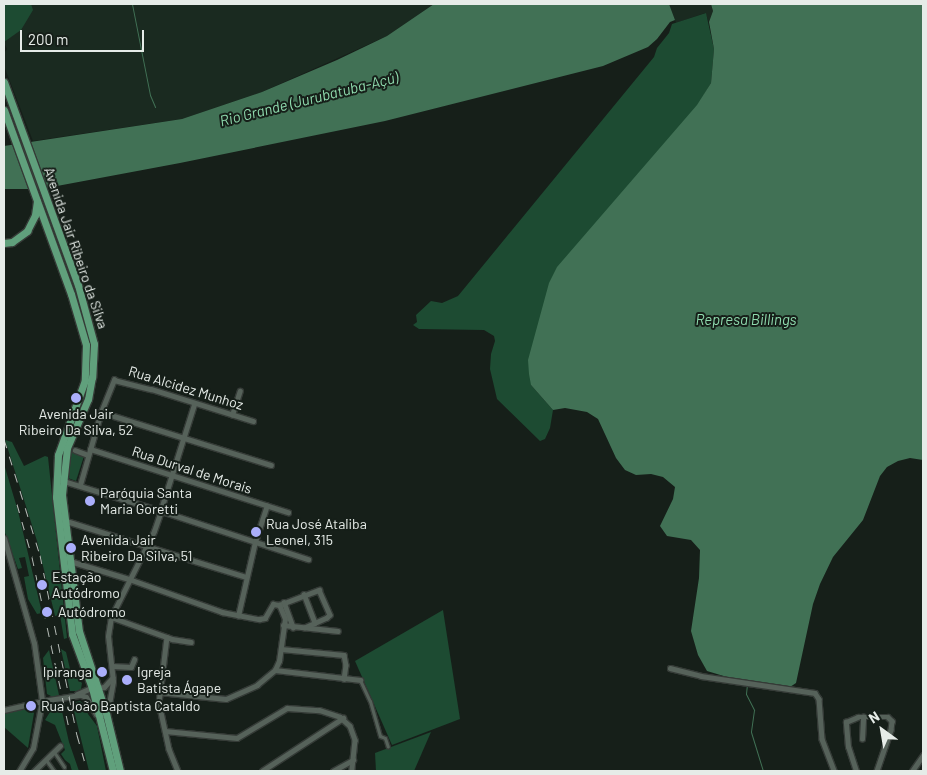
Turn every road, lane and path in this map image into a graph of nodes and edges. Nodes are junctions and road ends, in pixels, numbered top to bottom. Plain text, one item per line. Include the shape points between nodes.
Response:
1 (4, 82) edge
2 (4, 110) edge
3 (37, 200) junction
4 (4, 243) edge
5 (87, 364) junction
6 (93, 370) junction
7 (240, 391) dead end
8 (195, 402) junction
9 (101, 412) junction
10 (232, 414) junction
11 (252, 421) dead end
12 (184, 439) junction
13 (90, 449) junction
14 (75, 450) dead end
15 (88, 455) junction
16 (271, 465) dead end
17 (172, 475) junction
18 (59, 480) junction
19 (80, 485) junction
20 (267, 506) junction
21 (57, 511) junction
22 (161, 511) junction
23 (288, 512) dead end
24 (66, 521) junction
25 (4, 538) edge
26 (255, 542) junction
27 (146, 546) junction
28 (308, 558) dead end
29 (70, 561) junction
30 (246, 578) junction
31 (128, 579) junction
32 (304, 594) junction
33 (282, 603) junction
34 (238, 616) junction
35 (111, 617) junction
36 (316, 623) junction
37 (283, 625) junction
38 (293, 627) junction
39 (305, 628) junction
40 (338, 632) dead end
41 (167, 637) junction
42 (191, 642) dead end
43 (281, 649) junction
44 (134, 660) dead end
45 (112, 666) junction
46 (670, 668) dead end
47 (275, 670) junction
48 (113, 677) junction
49 (344, 678) junction
50 (360, 680) joint
51 (98, 688) junction
52 (159, 692) junction
53 (75, 695) junction
54 (111, 700) junction
55 (42, 701) junction
56 (4, 710) edge
57 (103, 714) junction
58 (864, 717) junction
59 (343, 718) junction
60 (165, 731) junction
61 (862, 739) dead end
62 (60, 746) dead end
63 (388, 747) dead end
64 (54, 752) junction
65 (923, 755) edge
66 (46, 760) junction
67 (352, 760) junction
68 (64, 767) dead end
69 (19, 771) edge
70 (34, 771) edge
71 (54, 771) edge
72 (113, 771) edge
73 (120, 771) edge
74 (179, 771) edge
75 (262, 771) edge
76 (333, 771) edge
77 (352, 771) edge
78 (834, 771) edge
79 (856, 771) edge
80 (877, 771) edge
81 (912, 771) edge

1 - 6 main road, Avenida Jair Ribeiro da Silva via 91,328
2 - 3 main road, Avenida Jair Ribeiro da Silva
3 - 4 main road via 35,215 27,231 12,242
3 - 5 main road, Avenida Jair Ribeiro da Silva via 83,331
5 - 6 main road
5 - 18 main road, Avenida Jair Ribeiro da Silva via 83,386 61,445
6 - 18 main road, Avenida Jair Ribeiro da Silva via 88,398 67,448
7 - 10 street
8 - 9 street, Rua Alcidez Munhoz via 118,379 112,381
8 - 10 street, Rua Alcidez Munhoz
8 - 12 street
9 - 12 street
9 - 13 street
10 - 11 street, Rua Alcidez Munhoz
12 - 16 street
12 - 17 street
13 - 15 street
13 - 17 street, Rua Durval de Morais
14 - 15 street
15 - 19 street
17 - 20 street, Rua Durval de Morais
17 - 22 street
18 - 19 street
18 - 21 main road, Avenida Jair Ribeiro da Silva
18 - 24 main road, Avenida Jair Ribeiro da Silva
19 - 22 street
20 - 23 street, Rua Durval de Morais
20 - 26 street
21 - 24 main road
21 - 51 main road, Avenida Jair Ribeiro da Silva via 72,634
22 - 26 street
22 - 27 street
24 - 27 street
24 - 29 main road, Avenida Jair Ribeiro da Silva
25 - 55 street via 34,643
26 - 28 street
26 - 30 street
27 - 30 street
27 - 31 street
29 - 31 street
29 - 51 main road, Avenida Jair Ribeiro da Silva via 80,639
30 - 34 street
31 - 34 street
31 - 35 street
32 - 33 street
32 - 36 street
32 - 36 street via 319,590 326,600 330,615
33 - 34 street via 273,604 262,619
33 - 37 street
33 - 38 street
35 - 41 street
35 - 45 street via 108,636
36 - 39 street
37 - 38 street
37 - 43 street
38 - 39 street
39 - 40 street
41 - 42 street
41 - 52 street
43 - 47 street
43 - 49 street via 344,655
44 - 45 street via 131,667
45 - 48 street
46 - 78 street via 752,685 815,693 819,699 822,739
47 - 49 street
47 - 52 street via 246,691 226,699
48 - 51 street
48 - 54 street
49 - 50 street
50 - 63 street via 380,736
51 - 53 street
51 - 54 street via 108,690
51 - 57 main road
52 - 60 street
53 - 55 street
53 - 57 street via 85,696 94,712
54 - 57 street
55 - 56 street
55 - 69 street via 33,748
57 - 72 main road
57 - 73 main road
58 - 61 street
58 - 79 street via 849,720 846,725 849,752
58 - 80 street via 880,716 892,720
59 - 60 street via 328,712 293,707 236,738
59 - 67 street via 354,735
59 - 75 street
60 - 74 street via 170,754
62 - 64 street
64 - 66 street
64 - 68 street
65 - 81 street
66 - 70 street
66 - 71 street
67 - 76 street
67 - 77 street

